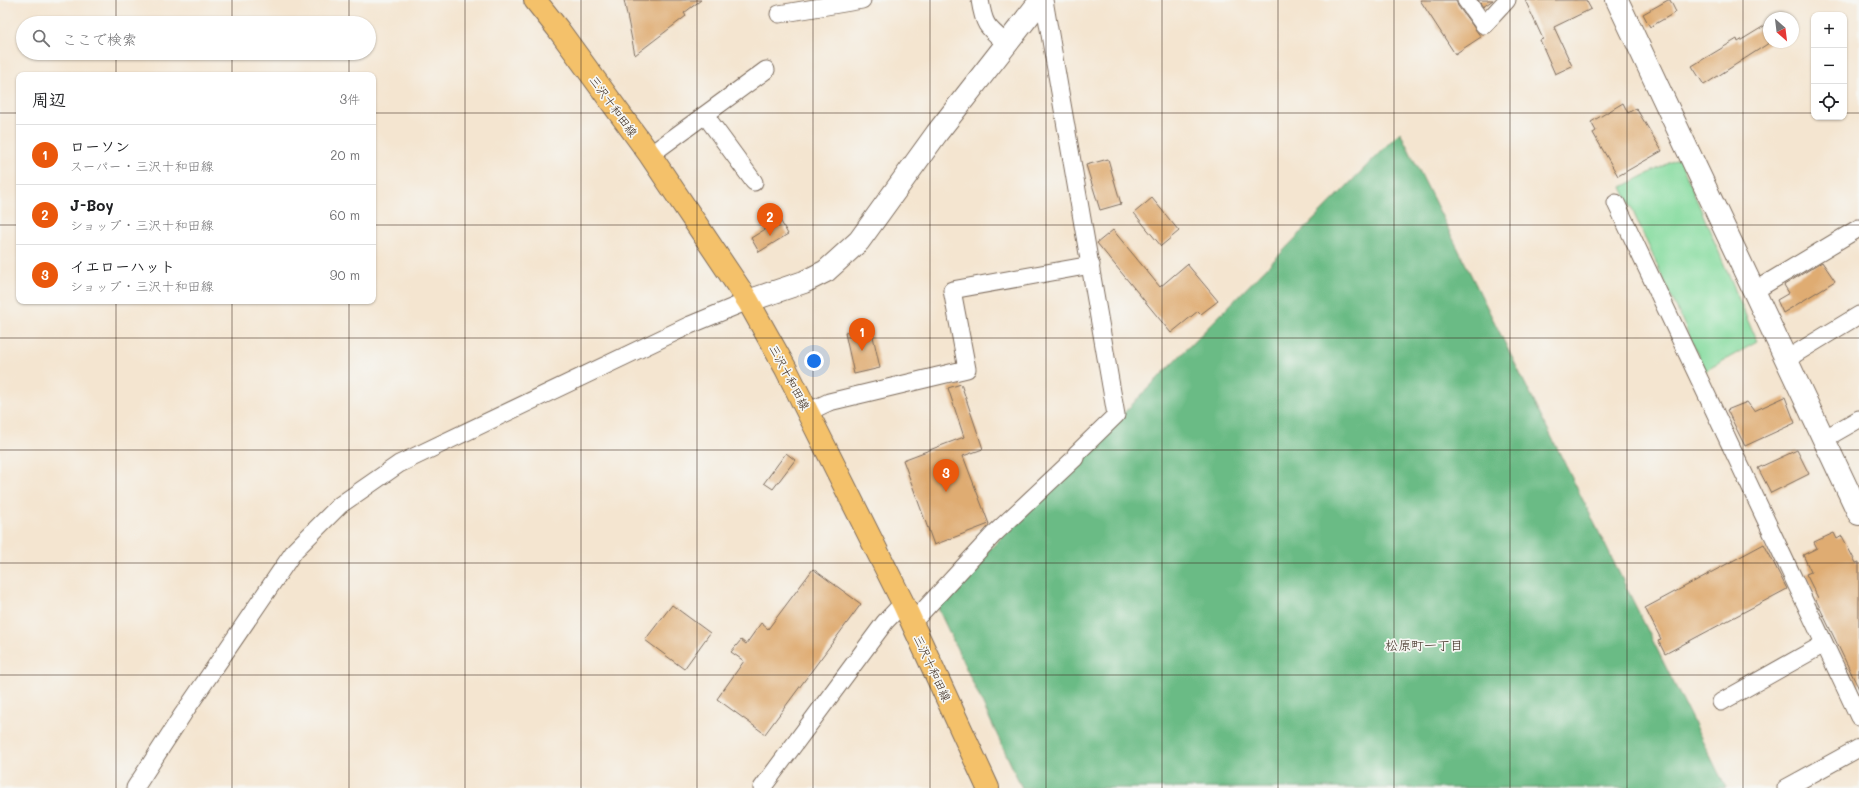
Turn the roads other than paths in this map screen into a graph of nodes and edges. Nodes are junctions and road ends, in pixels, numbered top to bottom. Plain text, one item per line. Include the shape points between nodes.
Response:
1 (535, 0) edge
2 (862, 0) edge
3 (980, 0) edge
4 (1042, 0) edge
5 (1466, 0) edge
6 (1507, 0) edge
7 (1616, 0) edge
8 (779, 14) dead end
9 (1007, 44) junction
10 (766, 70) dead end
11 (705, 114) junction
12 (650, 155) junction
13 (754, 182) dead end
14 (1616, 203) dead end
15 (1859, 228) edge
16 (1091, 265) junction
17 (1754, 291) junction
18 (748, 301) junction
19 (1859, 315) edge
20 (1785, 360) junction
21 (808, 412) junction
22 (1859, 419) edge
23 (1824, 439) junction
24 (1859, 514) edge
25 (903, 603) junction
26 (912, 623) junction
27 (1824, 644) junction
28 (1721, 702) dead end
29 (1859, 717) edge
30 (1859, 748) edge
31 (135, 788) edge
32 (762, 788) edge
33 (988, 788) edge
34 (1786, 788) edge

1 - 12 main road, 三沢十和田線
2 - 8 street
3 - 9 street via 983,20 988,28
4 - 9 street
4 - 16 street
5 - 6 street via 1484,25
7 - 17 street
9 - 18 street via 937,133 859,241 826,271 804,282
10 - 11 street
11 - 12 street
11 - 13 street
12 - 18 main road, 三沢十和田線
14 - 27 street
15 - 17 street
16 - 21 street via 952,290 967,369 829,402
16 - 26 street via 1116,415 1076,454 1075,458 993,535
17 - 20 street
18 - 21 main road, 三沢十和田線
18 - 31 street via 690,325 399,464 340,505 295,550 182,714
19 - 20 street
20 - 23 street
21 - 25 main road, 三沢十和田線
22 - 23 street
23 - 24 street
25 - 26 main road, 三沢十和田線
25 - 32 street via 880,628
26 - 33 main road, 三沢十和田線
27 - 28 street
27 - 29 street
30 - 34 street

